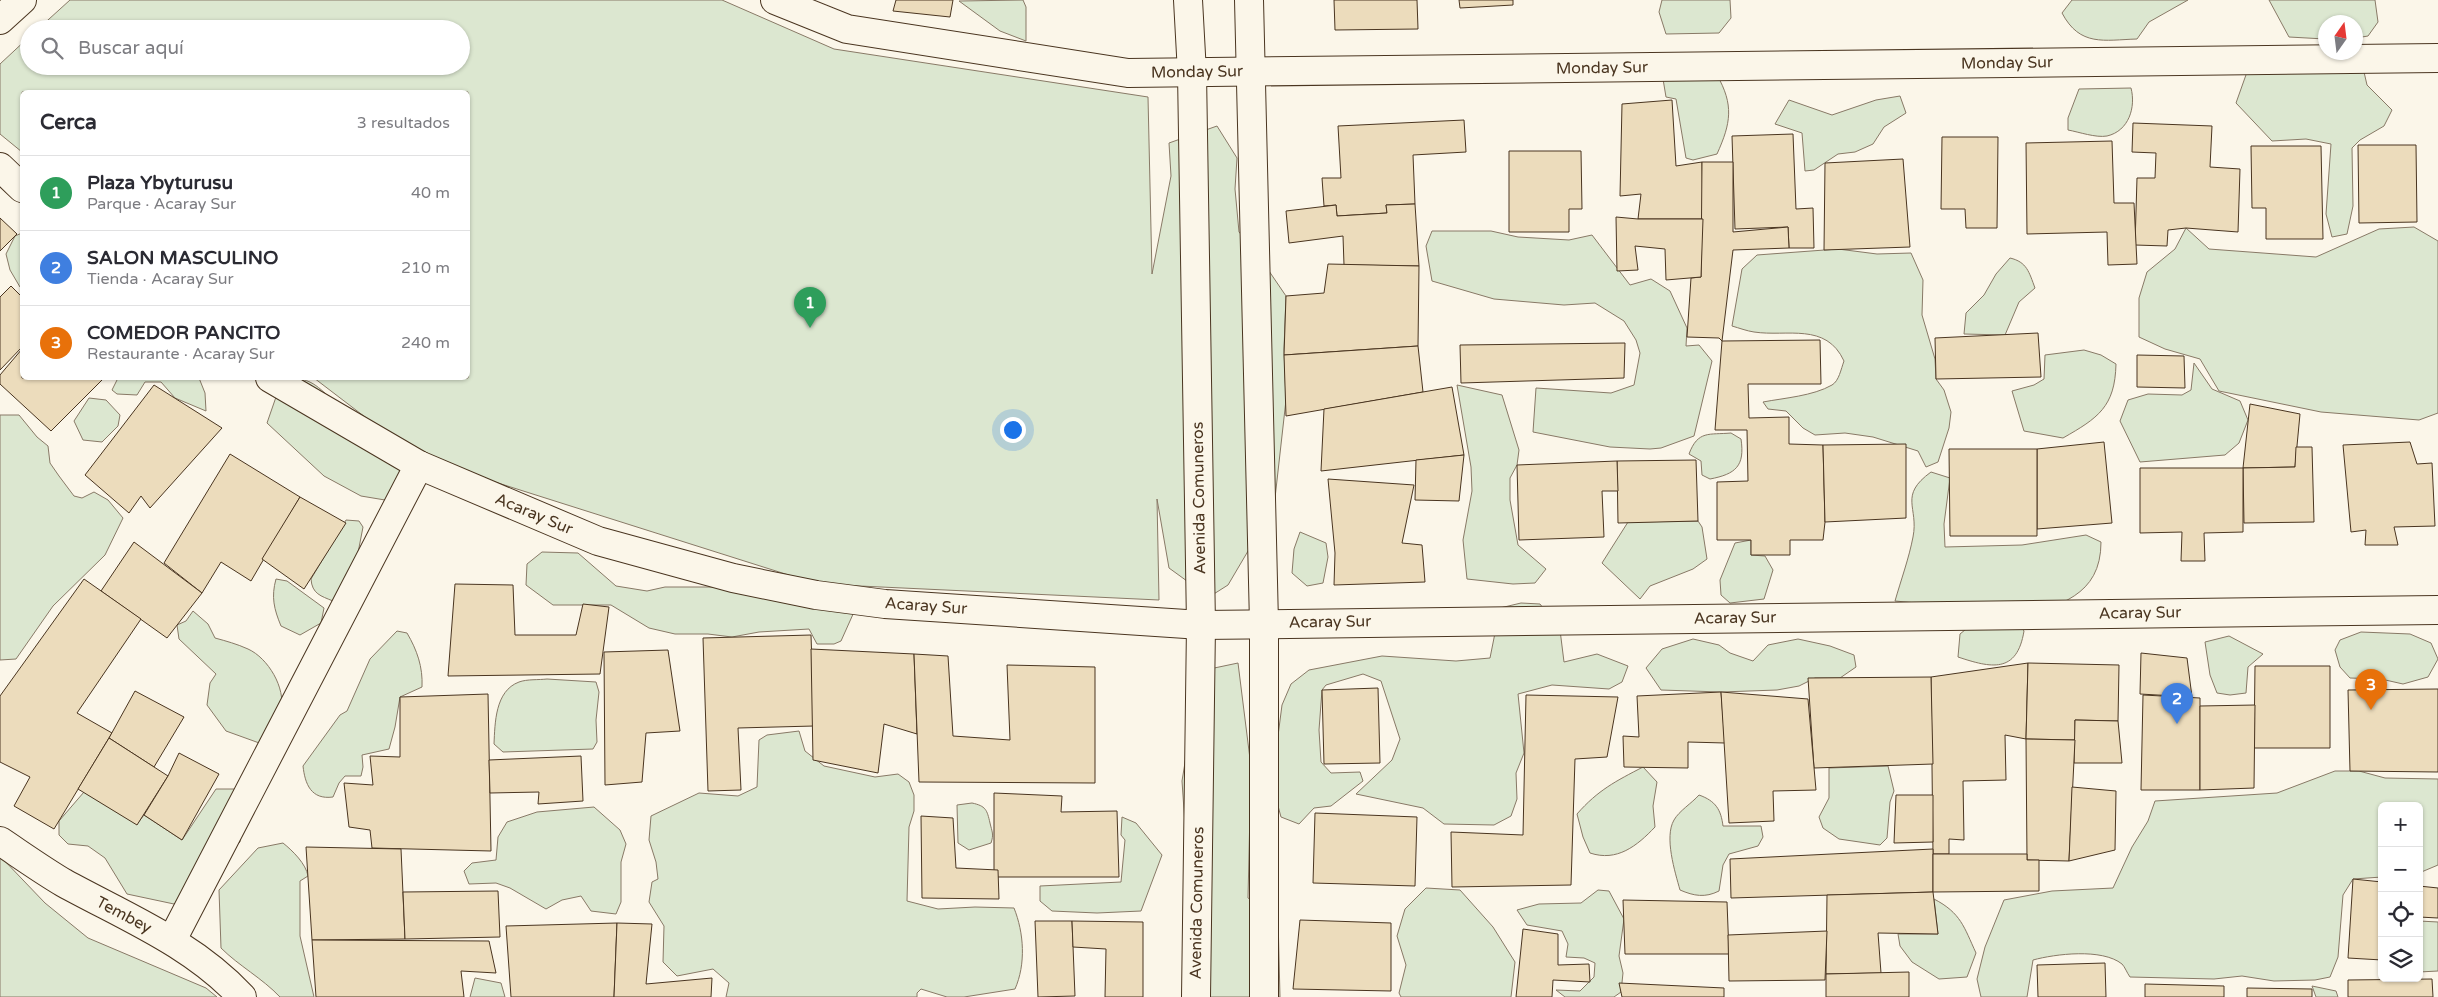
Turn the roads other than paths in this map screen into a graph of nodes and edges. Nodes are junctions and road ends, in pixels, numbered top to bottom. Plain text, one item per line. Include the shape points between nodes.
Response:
1 (22, 0) edge
2 (775, 0) edge
3 (1188, 0) edge
4 (1249, 0) edge
5 (0, 20) edge
6 (2438, 58) edge
7 (1249, 72) junction
8 (1192, 73) junction
9 (0, 167) edge
10 (20, 186) edge
11 (273, 380) edge
12 (419, 465) junction
13 (2438, 610) edge
14 (1264, 623) junction
15 (1201, 625) junction
16 (0, 841) edge
17 (172, 940) junction
18 (242, 997) edge
19 (1196, 997) edge
20 (1264, 997) edge

1 - 5 street
2 - 8 street, Monday Sur via 847,29 1128,73
3 - 8 street, Avenida Comuneros
4 - 7 street
6 - 7 street, Monday Sur
7 - 8 street, Monday Sur
7 - 14 street
8 - 15 street, Avenida Comuneros
9 - 10 street
11 - 12 street, Acaray Sur
12 - 15 street, Acaray Sur via 598,541 733,578 816,595 885,604
12 - 17 street
13 - 14 street, Acaray Sur
14 - 15 street, Acaray Sur
14 - 20 street
15 - 19 street, Avenida Comuneros
16 - 17 street, Tembey via 62,882
17 - 18 street, Tembey via 226,979

